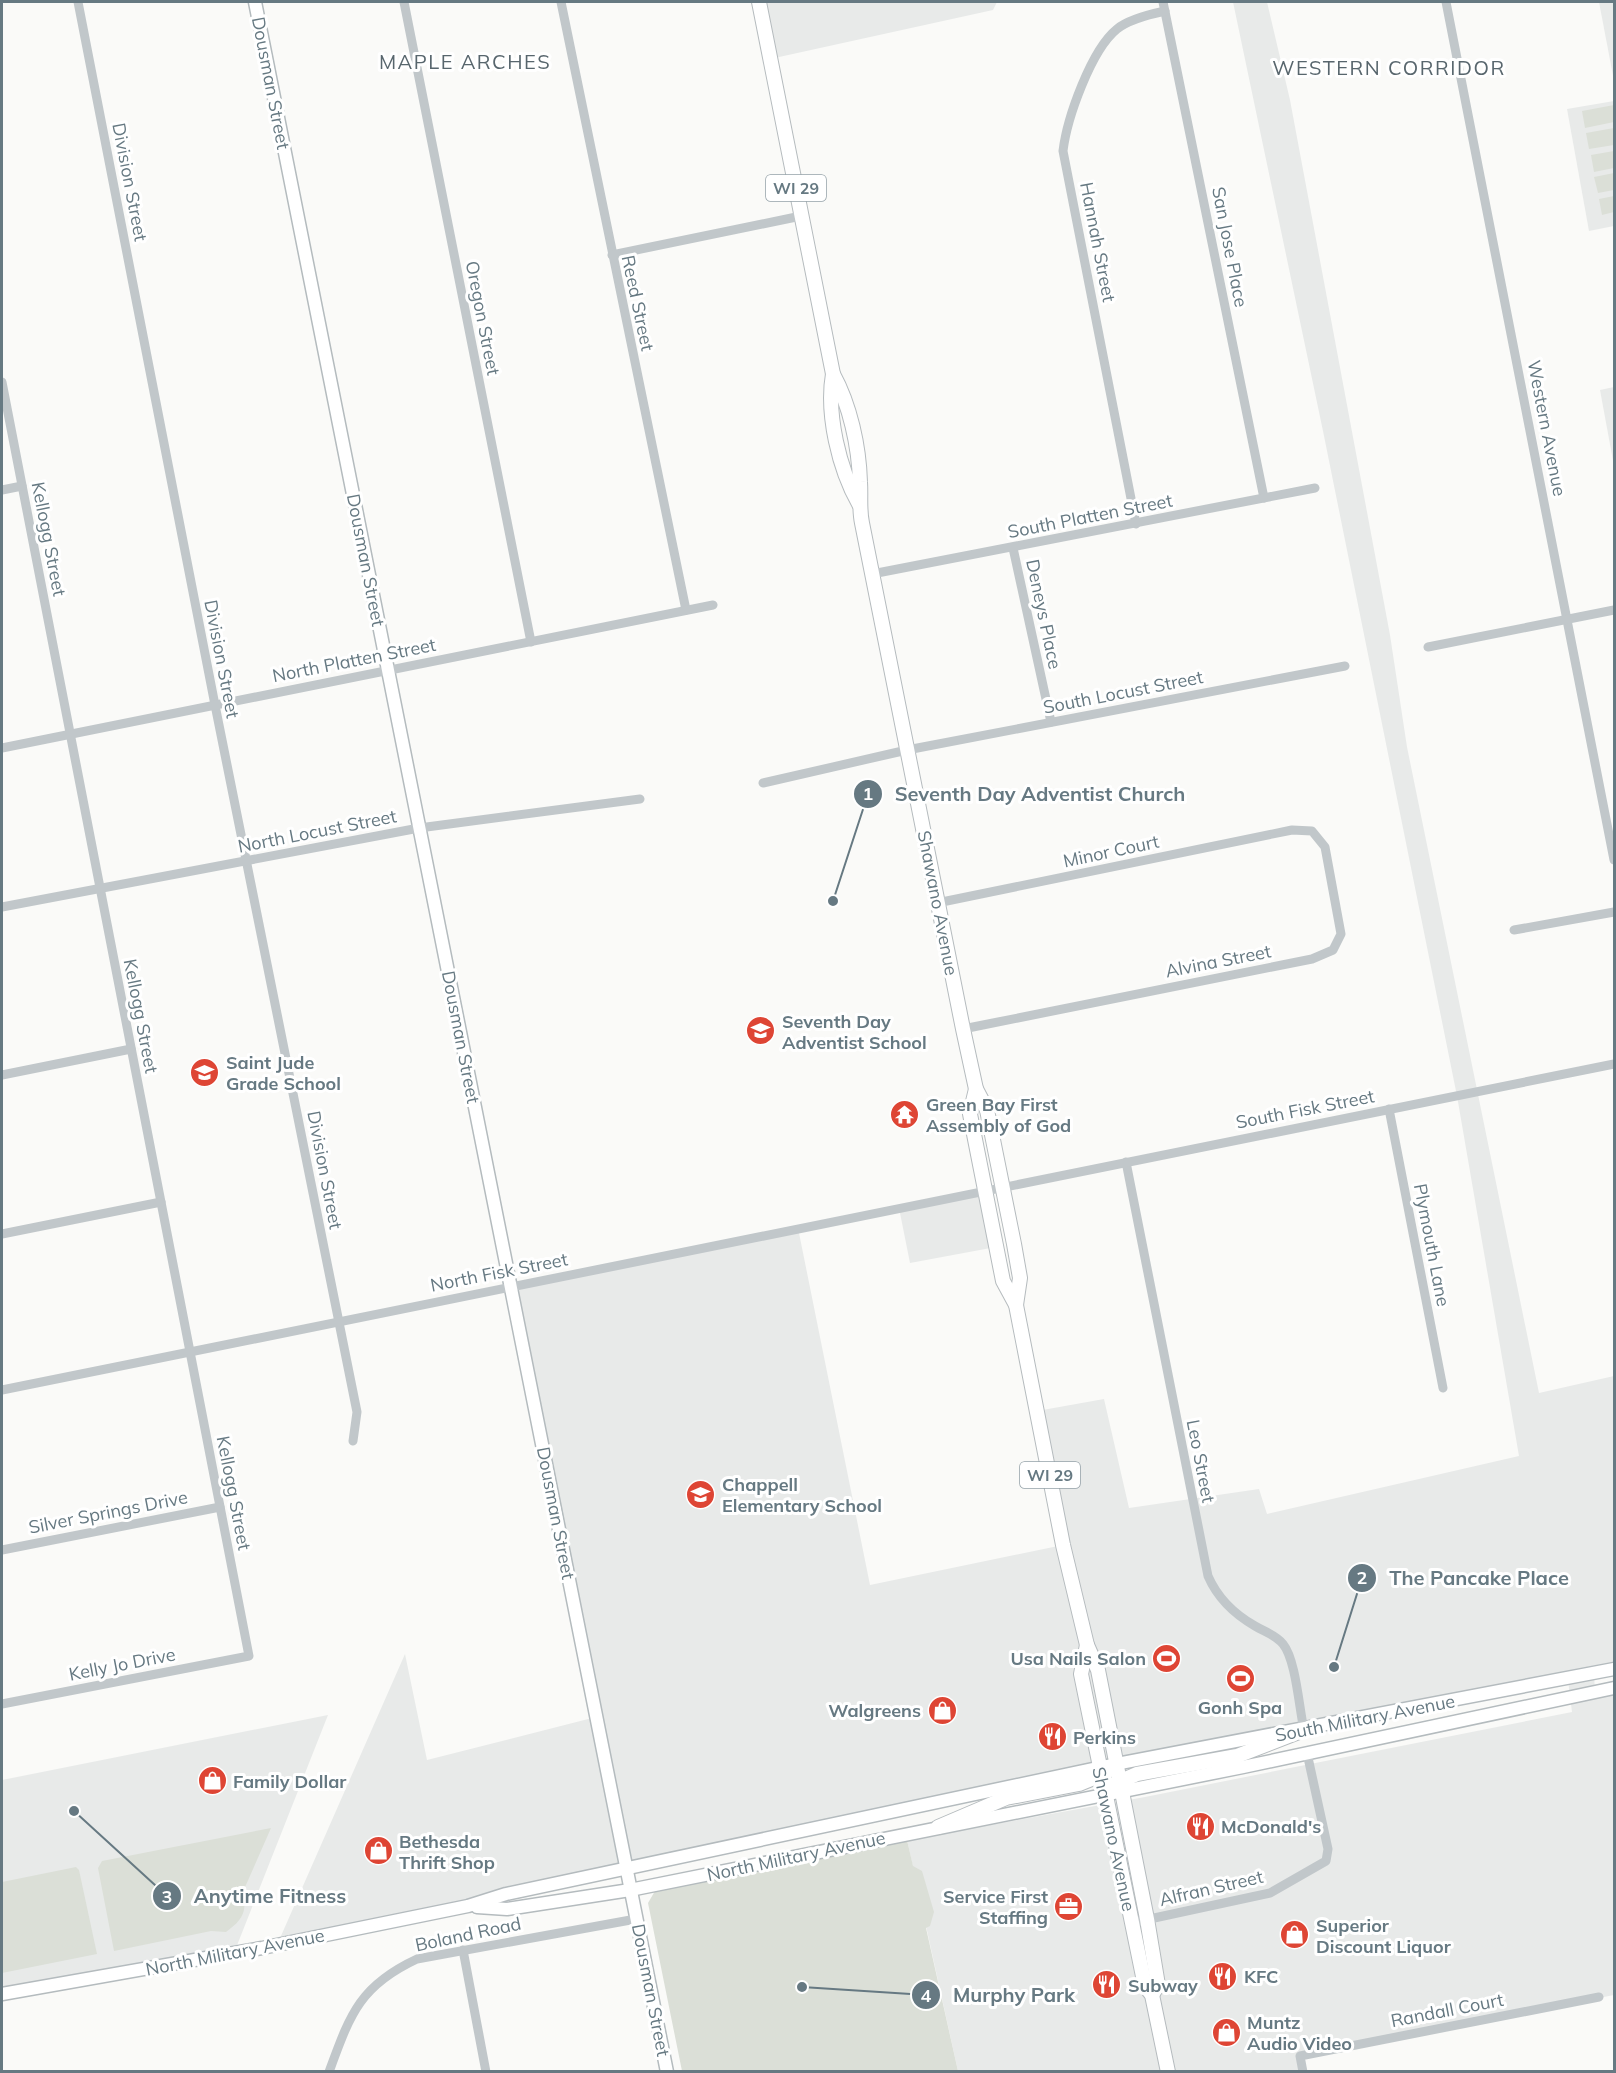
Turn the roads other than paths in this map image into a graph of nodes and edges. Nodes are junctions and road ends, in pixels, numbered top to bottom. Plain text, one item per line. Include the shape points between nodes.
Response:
1 (78, 2) edge
2 (255, 2) edge
3 (404, 2) edge
4 (561, 2) edge
5 (759, 2) edge
6 (1446, 2) edge
7 (1164, 6) edge
8 (801, 216) junction
9 (612, 255) junction
10 (2, 382) edge
11 (22, 486) junction
12 (1315, 488) dead end
13 (2, 490) edge
14 (1264, 498) junction
15 (1136, 524) junction
16 (1013, 548) junction
17 (872, 574) junction
18 (713, 605) dead end
19 (686, 610) junction
20 (1614, 610) edge
21 (1567, 619) junction
22 (531, 642) junction
23 (1428, 647) dead end
24 (1344, 666) dead end
25 (388, 670) junction
26 (214, 705) junction
27 (1051, 722) junction
28 (69, 735) junction
29 (2, 748) edge
30 (907, 750) junction
31 (763, 783) dead end
32 (640, 799) dead end
33 (419, 828) junction
34 (1292, 830) joint
35 (1614, 860) edge
36 (246, 862) junction
37 (100, 890) junction
38 (937, 903) junction
39 (2, 907) edge
40 (1614, 912) edge
41 (1514, 930) dead end
42 (963, 1029) junction
43 (131, 1049) junction
44 (1614, 1064) edge
45 (2, 1075) edge
46 (976, 1089) junction
47 (1389, 1109) junction
48 (1126, 1162) junction
49 (1003, 1187) junction
50 (985, 1191) junction
51 (161, 1202) junction
52 (2, 1234) edge
53 (510, 1287) junction
54 (1016, 1305) junction
55 (338, 1321) junction
56 (190, 1351) junction
57 (1443, 1388) dead end
58 (2, 1390) edge
59 (353, 1441) dead end
60 (220, 1507) junction
61 (2, 1550) edge
62 (1087, 1645) junction
63 (249, 1656) joint
64 (1614, 1669) edge
65 (1614, 1688) edge
66 (2, 1704) edge
67 (1304, 1730) junction
68 (1307, 1753) junction
69 (1116, 1764) junction
70 (1099, 1772) junction
71 (1120, 1785) junction
72 (1104, 1793) junction
73 (938, 1827) junction
74 (626, 1868) junction
75 (630, 1890) junction
76 (468, 1906) junction
77 (636, 1919) junction
78 (1147, 1920) junction
79 (1131, 1923) junction
80 (462, 1950) junction
81 (2, 1994) edge
82 (1152, 1995) junction
83 (1599, 1997) dead end
84 (329, 2072) edge
85 (486, 2072) edge
86 (667, 2072) edge
87 (1168, 2072) edge
88 (1303, 2072) edge

1 - 26 street, Division Street
2 - 25 main road, Dousman Street
3 - 22 street, Oregon Street
4 - 9 street, Reed Street
5 - 8 main road, Shawano Avenue / WI 29
6 - 21 street, Western Avenue
7 - 14 street, San Jose Place
7 - 15 street, Hannah Street via 1118,28 1097,54 1065,130 1063,151
8 - 9 street
8 - 17 main road, Shawano Avenue / WI 29 via 833,374 842,391 856,452 859,504
9 - 19 street, Reed Street
10 - 11 street, Kellogg Street
11 - 13 street
11 - 28 street, Kellogg Street
12 - 14 street, South Platten Street
14 - 15 street, South Platten Street
15 - 16 street, South Platten Street
16 - 17 street, South Platten Street
16 - 27 street, Deneys Place
17 - 30 main road, Shawano Avenue / WI 29
18 - 19 street, North Platten Street
19 - 22 street, North Platten Street
20 - 21 street
21 - 23 street
21 - 35 street, Western Avenue
22 - 25 street, North Platten Street
24 - 27 street, South Locust Street
25 - 26 street, North Platten Street
25 - 33 main road, Dousman Street
26 - 28 street, North Platten Street
26 - 36 street, Division Street
27 - 30 street, South Locust Street
28 - 29 street, North Platten Street
28 - 37 street, Kellogg Street
30 - 31 street
30 - 38 main road, Shawano Avenue / WI 29
32 - 33 street, North Locust Street
33 - 36 street, North Locust Street
33 - 53 main road, Dousman Street
34 - 38 street, Minor Court
34 - 42 street, Alvina Street via 1312,831 1325,847 1341,934 1333,950 1312,959
36 - 37 street, North Locust Street
36 - 55 street, Division Street
37 - 39 street, North Locust Street
37 - 43 street, Kellogg Street
38 - 42 main road, Shawano Avenue / WI 29
40 - 41 street
42 - 46 main road, Shawano Avenue / WI 29
43 - 45 street
43 - 51 street, Kellogg Street
44 - 47 street, South Fisk Street
46 - 49 main road, Shawano Avenue / WI 29 via 987,1110
46 - 50 main road, Shawano Avenue / WI 29 via 970,1114
47 - 48 street, South Fisk Street
47 - 57 street, Plymouth Lane
48 - 49 street, South Fisk Street
48 - 67 street, Leo Street via 1208,1576 1230,1609 1277,1637 1285,1646
49 - 50 street, North Fisk Street
49 - 54 main road, Shawano Avenue / WI 29 via 1020,1278
50 - 53 street, North Fisk Street
50 - 54 main road, Shawano Avenue / WI 29 via 1003,1281
51 - 52 street
51 - 56 street, Kellogg Street
53 - 55 street, North Fisk Street
53 - 74 main road, Dousman Street
54 - 62 main road, Shawano Avenue / WI 29
55 - 56 street, North Fisk Street
55 - 59 street, Division Street via 357,1412
56 - 58 street, North Fisk Street
56 - 60 street, Kellogg Street
60 - 61 street, Silver Springs Drive
60 - 63 street, Kellogg Street
62 - 69 main road, Shawano Avenue / WI 29 via 1098,1670
62 - 70 main road, Shawano Avenue / WI 29 via 1081,1674
63 - 66 street, Kelly Jo Drive
64 - 67 main road, South Military Avenue
65 - 68 main road, South Military Avenue
67 - 69 main road, South Military Avenue
67 - 71 main road via 1237,1756 1137,1774
68 - 71 main road, South Military Avenue
68 - 78 street, Alfran Street via 1328,1849 1326,1861 1270,1893
69 - 70 main road
69 - 71 main road, Shawano Avenue / WI 29
70 - 72 main road, Shawano Avenue / WI 29
70 - 73 main road via 1073,1785 1006,1798
70 - 74 main road, North Military Avenue
71 - 72 main road
71 - 78 main road, Shawano Avenue / WI 29
72 - 73 main road, North Military Avenue
72 - 79 main road, Shawano Avenue / WI 29
73 - 75 main road, North Military Avenue
74 - 75 main road, Dousman Street
74 - 76 main road, North Military Avenue
75 - 76 main road, North Military Avenue via 507,1909
75 - 77 main road, Dousman Street
76 - 81 main road, North Military Avenue via 262,1948
77 - 80 street, Boland Road
77 - 86 main road, Dousman Street
78 - 79 street, Alfran Street
78 - 82 main road, Shawano Avenue / WI 29 via 1158,1985
79 - 82 main road, Shawano Avenue / WI 29 via 1145,1986
80 - 84 street, Boland Road via 417,1959 389,1972 372,1987 347,2024
80 - 85 street
82 - 87 main road, Shawano Avenue / WI 29
83 - 88 street, Randall Court via 1300,2056

